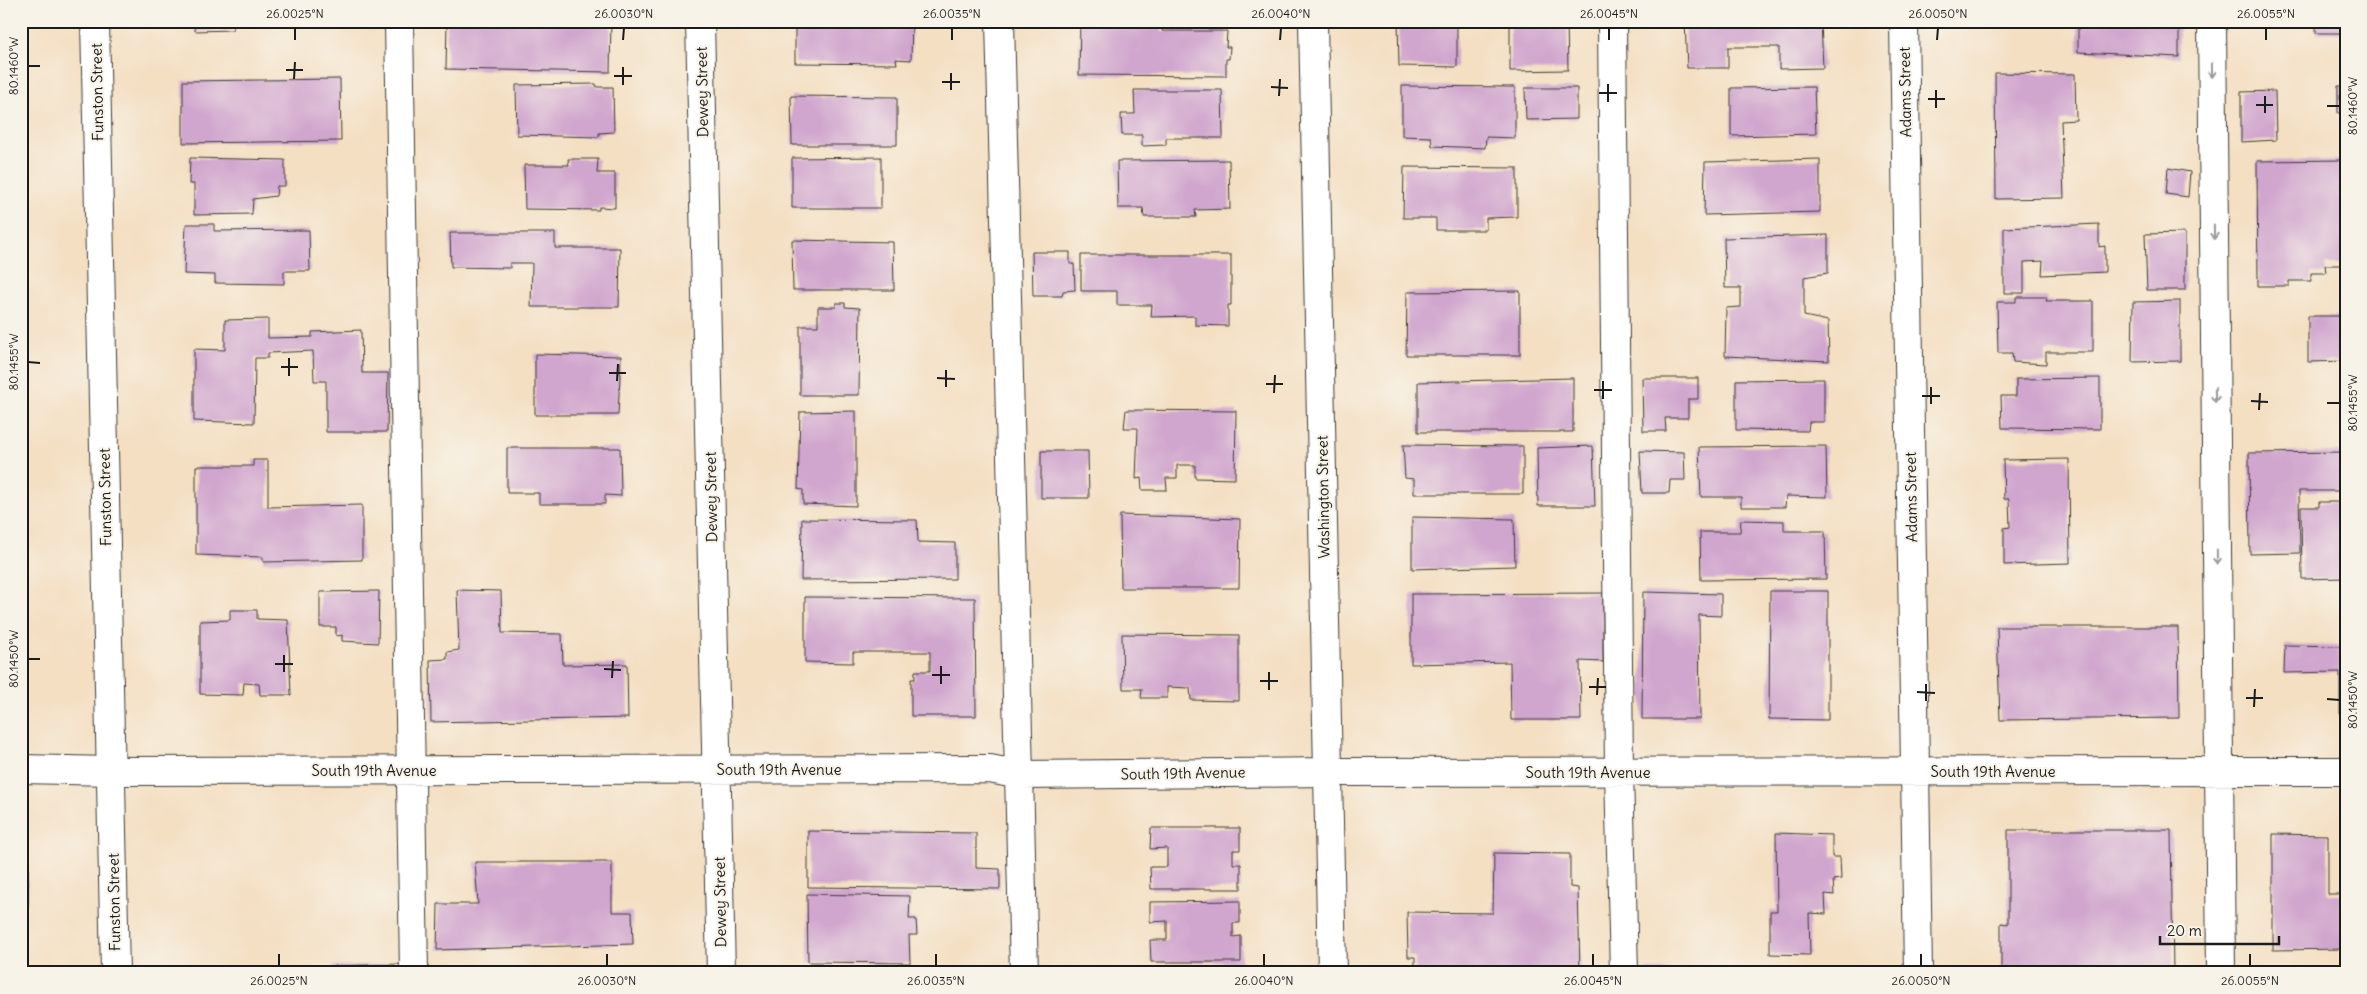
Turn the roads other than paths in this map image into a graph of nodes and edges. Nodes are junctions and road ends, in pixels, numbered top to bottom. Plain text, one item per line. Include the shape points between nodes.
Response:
1 (95, 21) edge
2 (399, 21) edge
3 (700, 21) edge
4 (1000, 21) edge
5 (1313, 21) edge
6 (1612, 21) edge
7 (1904, 21) edge
8 (2212, 21) edge
9 (21, 769) edge
10 (717, 769) junction
11 (409, 770) junction
12 (111, 771) junction
13 (1915, 771) junction
14 (2219, 771) junction
15 (2346, 771) edge
16 (1329, 772) junction
17 (1619, 772) junction
18 (1020, 775) junction
19 (115, 973) edge
20 (414, 973) edge
21 (721, 973) edge
22 (1024, 973) edge
23 (1332, 973) edge
24 (1624, 973) edge
25 (1918, 973) edge
26 (2221, 973) edge

1 - 12 street, Funston Street
2 - 11 street
3 - 10 street, Dewey Street
4 - 18 street
5 - 16 street, Washington Street
6 - 17 street
7 - 13 street, Adams Street
8 -> 14 street
9 - 12 street, South 19th Avenue
10 - 11 street, South 19th Avenue
10 - 18 street, South 19th Avenue via 990,769
10 - 21 street, Dewey Street
11 - 12 street, South 19th Avenue
11 - 20 street
12 - 19 street, Funston Street
13 - 14 street, South 19th Avenue
13 - 17 street, South 19th Avenue
13 - 25 street, Adams Street
14 - 15 street, South 19th Avenue
14 - 26 street
16 - 17 street, South 19th Avenue
16 - 18 street, South 19th Avenue
16 - 23 street, Washington Street
17 - 24 street
18 - 22 street

